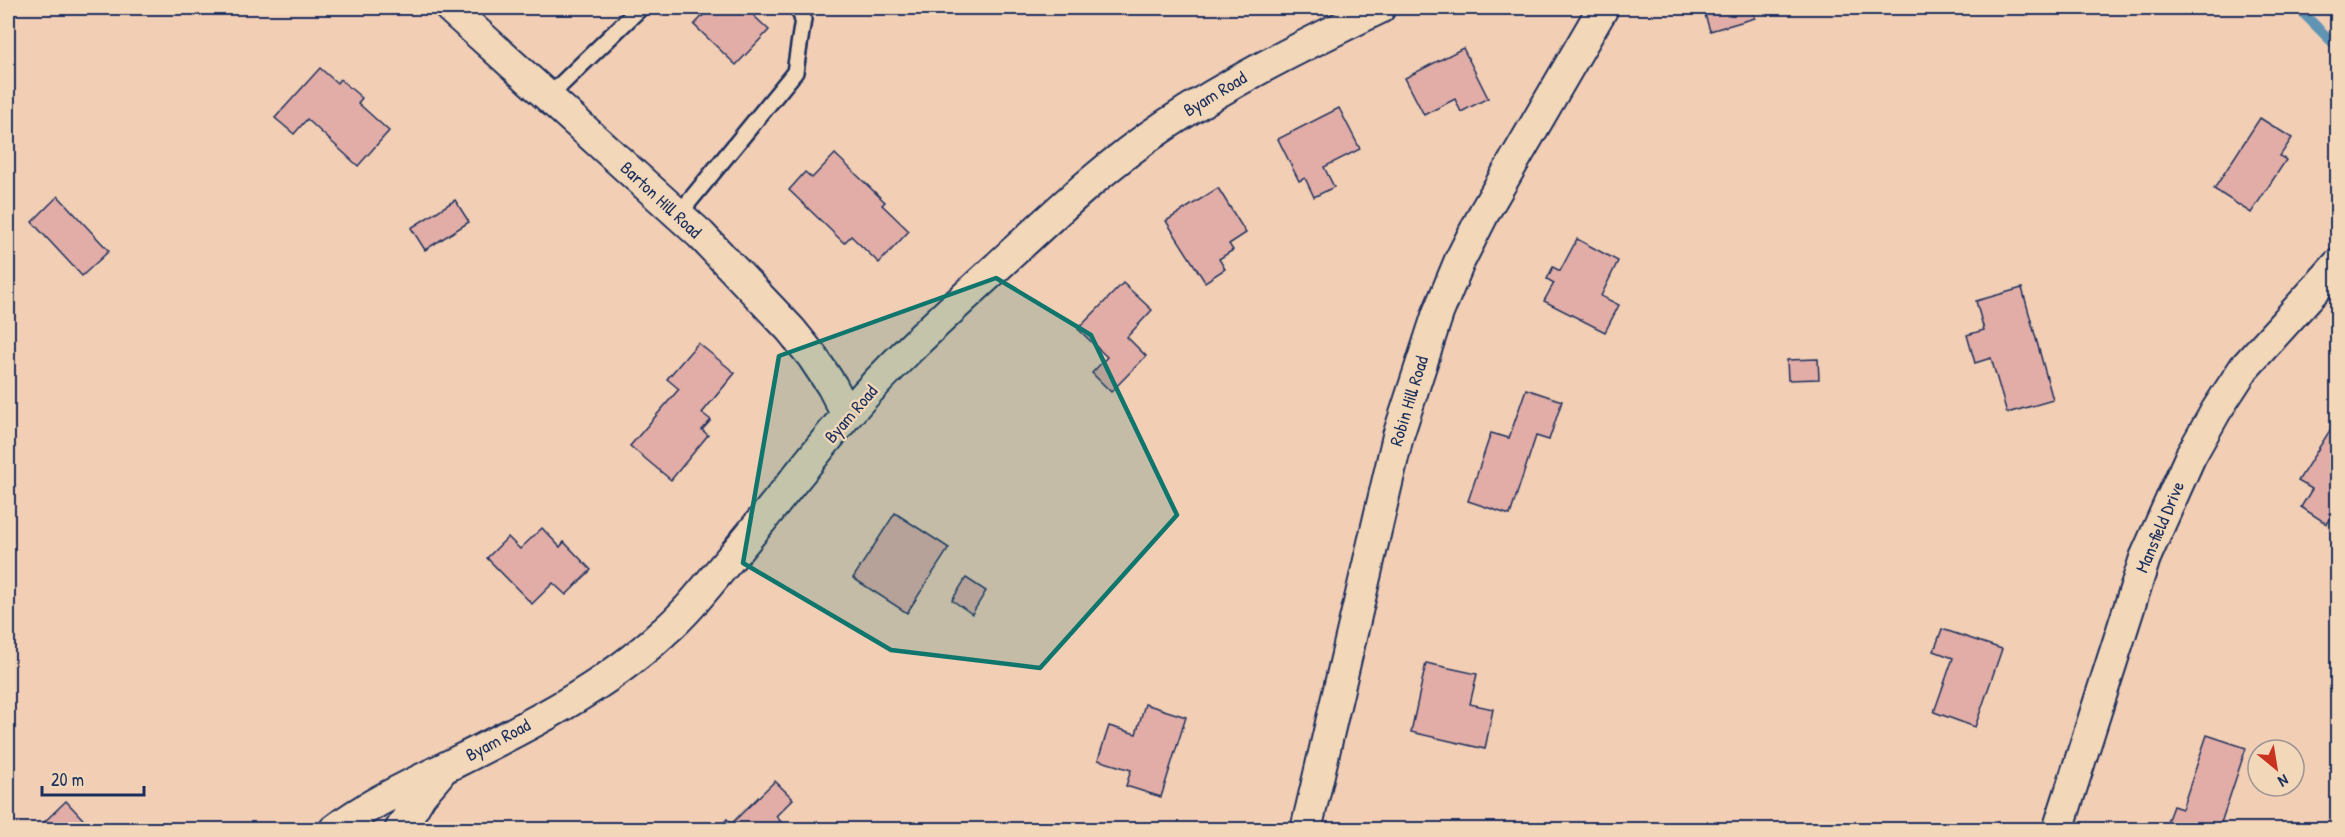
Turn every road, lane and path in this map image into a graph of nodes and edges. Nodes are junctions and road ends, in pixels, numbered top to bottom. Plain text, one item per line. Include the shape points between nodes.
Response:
1 (450, 8) edge
2 (640, 8) edge
3 (798, 8) edge
4 (1380, 8) edge
5 (1603, 8) edge
6 (548, 96) junction
7 (678, 215) junction
8 (2337, 264) edge
9 (847, 415) junction
10 (442, 769) junction
11 (334, 830) edge
12 (400, 830) edge
13 (1306, 830) edge
14 (2058, 830) edge

1 - 6 street, Barton Hill Road
2 - 6 lane
3 - 7 lane via 803,19 795,72
4 - 9 street, Byam Road via 1253,71 1164,126 1020,246
5 - 13 street, Robin Hill Road via 1485,211 1438,313 1398,436
6 - 7 street, Barton Hill Road
7 - 9 street, Barton Hill Road via 791,330 832,386
8 - 14 street, Mansfield Drive via 2244,368 2190,457 2145,558
9 - 10 street, Byam Road via 692,605 664,632 635,657 554,711
10 - 11 street, Byam Road via 384,798
10 - 12 street

